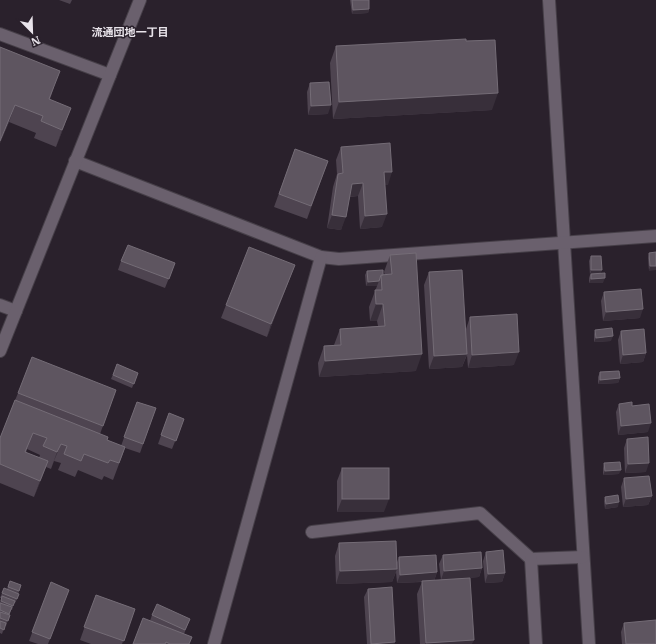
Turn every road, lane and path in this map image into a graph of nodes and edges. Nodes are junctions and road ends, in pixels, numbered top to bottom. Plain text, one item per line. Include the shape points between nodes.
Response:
1 (140, 0) edge
2 (549, 0) edge
3 (0, 34) edge
4 (110, 75) junction
5 (75, 161) junction
6 (656, 236) edge
7 (564, 243) junction
8 (321, 257) junction
9 (0, 305) edge
10 (16, 311) junction
11 (0, 351) edge
12 (312, 532) dead end
13 (583, 557) junction
14 (531, 558) junction
15 (214, 644) edge
16 (536, 644) edge
17 (589, 644) edge

1 - 4 street
2 - 7 street
3 - 4 street
4 - 5 street
5 - 8 street
5 - 10 street
6 - 7 street
7 - 8 street via 339,259
7 - 13 street
8 - 15 street
9 - 10 street
10 - 11 street
12 - 14 street via 480,513
13 - 14 street
13 - 17 street
14 - 16 street

